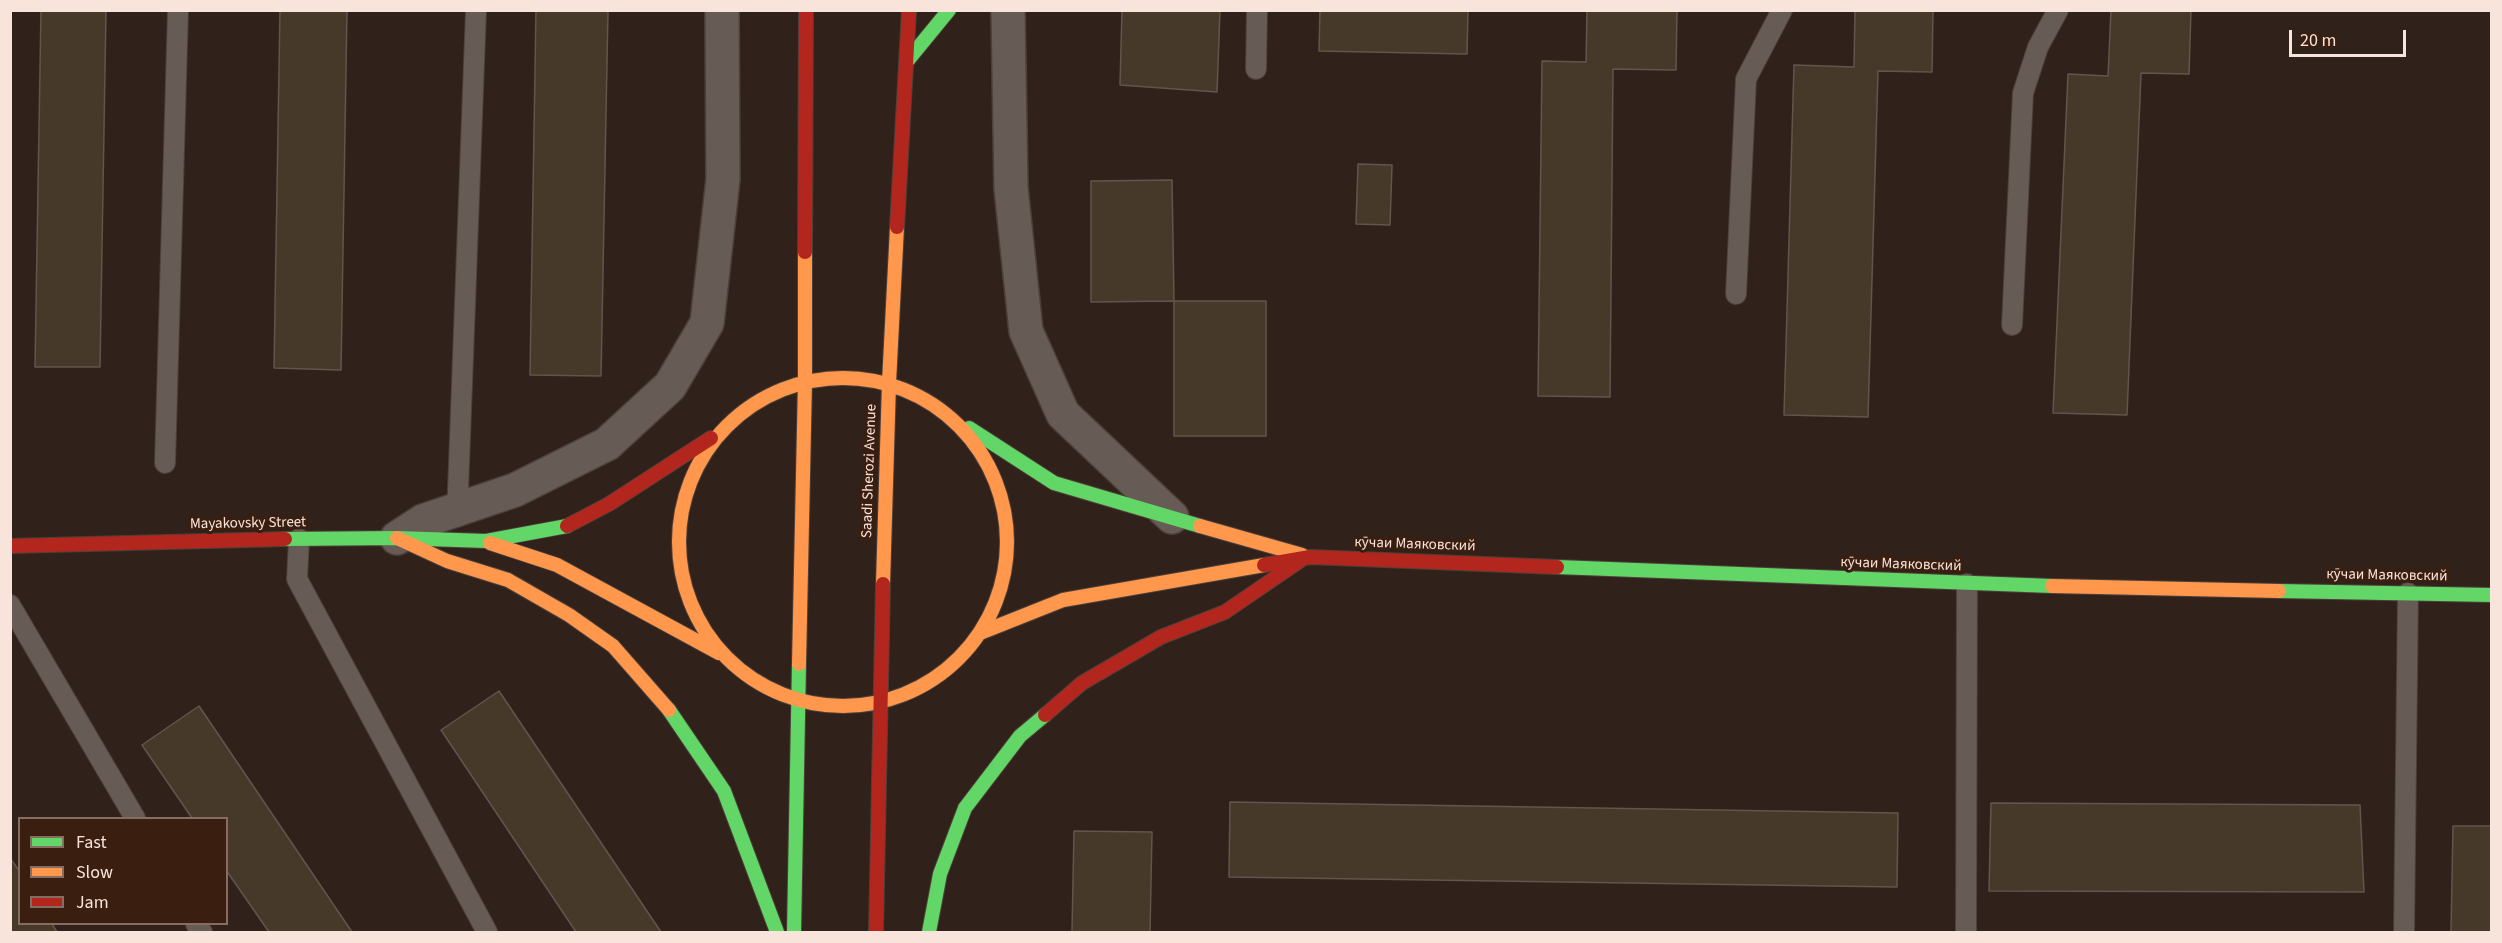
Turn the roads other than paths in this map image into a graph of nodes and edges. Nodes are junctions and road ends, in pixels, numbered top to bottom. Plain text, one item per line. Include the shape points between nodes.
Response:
1 (178, 10) edge
2 (476, 10) edge
3 (722, 10) edge
4 (806, 10) edge
5 (909, 10) edge
6 (949, 10) edge
7 (1008, 10) edge
8 (1257, 10) edge
9 (1782, 10) edge
10 (2058, 10) edge
11 (908, 60) junction
12 (1256, 69) dead end
13 (1736, 294) dead end
14 (2012, 325) dead end
15 (805, 381) junction
16 (889, 383) junction
17 (950, 416) junction
18 (721, 432) junction
19 (165, 463) dead end
20 (1172, 517) junction
21 (457, 525) junction
22 (397, 538) junction
23 (299, 539) junction
24 (486, 541) junction
25 (10, 546) edge
26 (1307, 557) junction
27 (1968, 584) junction
28 (2408, 593) junction
29 (2492, 595) edge
30 (10, 605) edge
31 (980, 633) junction
32 (725, 656) junction
33 (797, 700) junction
34 (879, 703) junction
35 (134, 817) edge
36 (487, 933) edge
37 (777, 933) edge
38 (794, 933) edge
39 (876, 933) edge
40 (929, 933) edge
41 (1966, 933) edge
42 (2404, 933) edge

1 - 19 lane
2 - 21 lane
3 - 21 street via 723,179 707,323 670,386 607,444 515,489
4 - 15 street
5 - 11 street, Saadi Sherozi Avenue
6 - 11 street
7 - 20 street via 1011,188 1026,331 1063,414
8 - 12 lane
9 - 13 lane via 1746,80
10 - 14 lane via 2038,47 2023,93
11 - 16 street, Saadi Sherozi Avenue
15 - 16 street, кӯчаи Маяковский via 847,377
15 - 18 street, кӯчаи Маяковский via 759,400
15 - 33 street
16 - 17 street, кӯчаи Маяковский via 921,396
16 - 34 street, Saadi Sherozi Avenue
17 - 20 street, кӯчаи Маяковский via 1054,483
17 - 31 street, кӯчаи Маяковский via 981,452 1001,495 1008,543 1000,590
18 - 24 street via 564,528
18 - 32 street, кӯчаи Маяковский via 694,473 680,520 681,570 697,616
20 - 26 street, кӯчаи Маяковский
21 - 22 street via 423,521
21 - 24 street
22 - 23 street, Mayakovsky Street
22 - 37 street via 447,561 508,580 613,646 666,705 724,791
23 - 25 street, Mayakovsky Street
23 - 36 lane via 297,579
24 - 32 street via 557,565
26 - 27 street, кӯчаи Маяковский
26 - 31 street, кӯчаи Маяковский via 1063,600
26 - 40 street via 1225,612 1161,637 1082,683 1020,736 965,808 940,874
27 - 28 street, кӯчаи Маяковский
27 - 41 lane
28 - 29 street, кӯчаи Маяковский
28 - 42 lane
30 - 35 lane
31 - 34 street, кӯчаи Маяковский via 953,664 936,676 918,688
32 - 33 street, кӯчаи Маяковский via 759,683
33 - 34 street, кӯчаи Маяковский via 838,707
33 - 38 street
34 - 39 street, Saadi Sherozi Avenue

